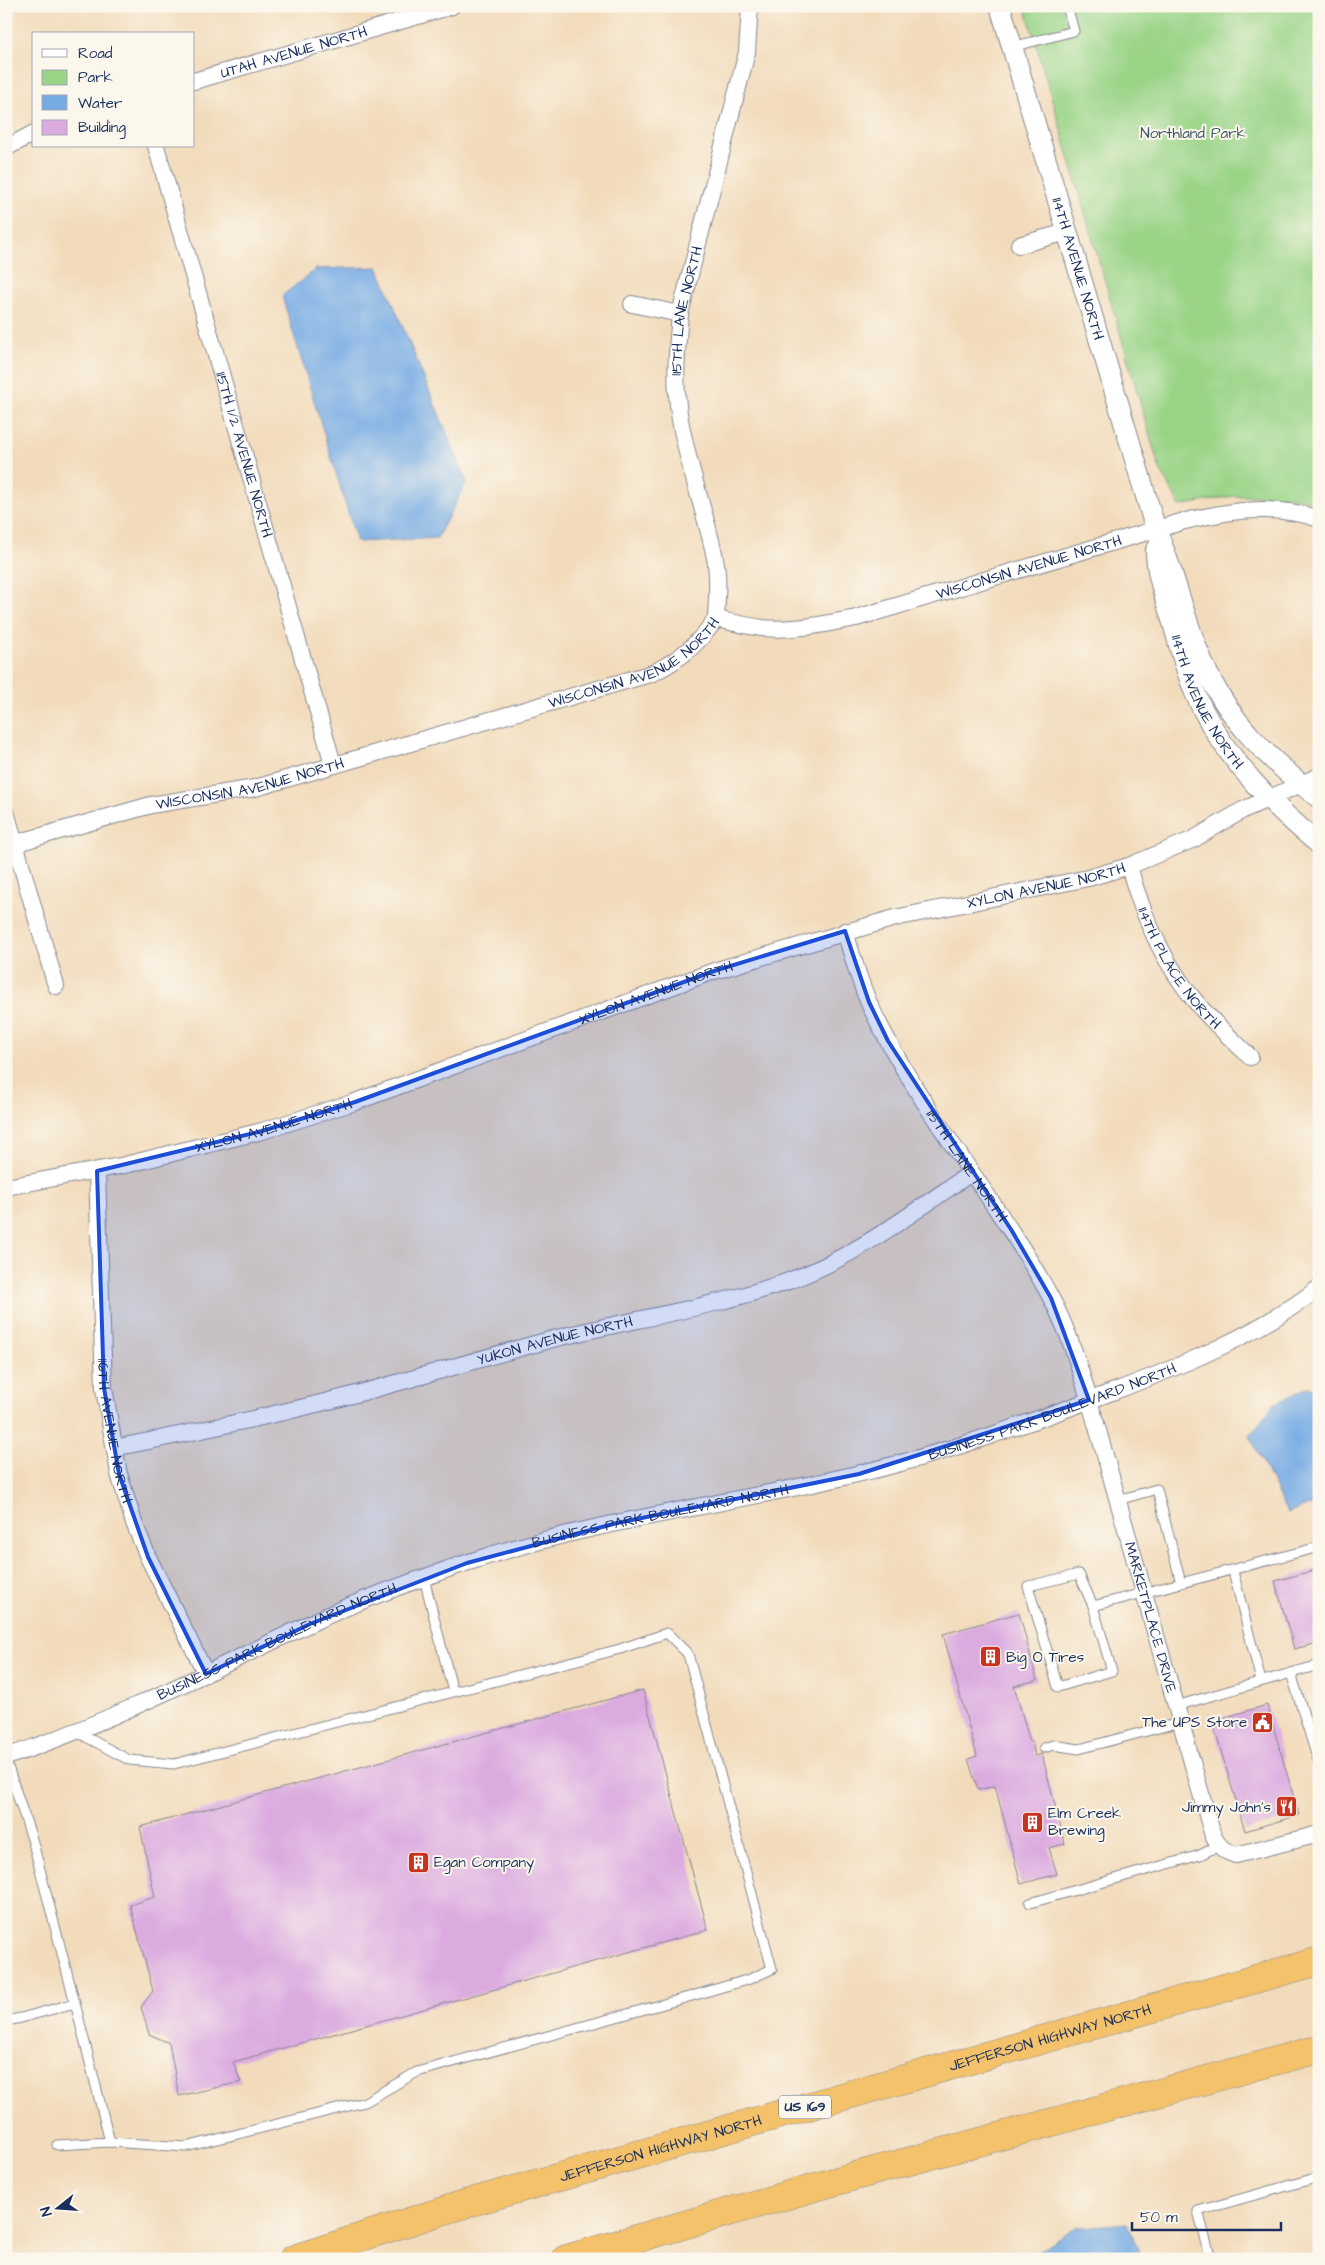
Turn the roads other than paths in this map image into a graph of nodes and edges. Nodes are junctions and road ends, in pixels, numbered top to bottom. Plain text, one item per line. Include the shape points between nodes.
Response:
1 (452, 6) edge
2 (750, 6) edge
3 (1000, 6) edge
4 (1067, 6) edge
5 (1012, 47) junction
6 (195, 80) edge
7 (32, 134) edge
8 (6, 148) edge
9 (157, 148) edge
10 (1067, 232) junction
11 (1019, 245) dead end
12 (632, 304) dead end
13 (680, 314) junction
14 (1319, 519) edge
15 (1156, 530) junction
16 (716, 619) junction
17 (333, 764) junction
18 (1319, 776) edge
19 (1300, 784) junction
20 (1319, 798) edge
21 (1268, 799) junction
22 (6, 812) edge
23 (11, 844) edge
24 (1319, 844) edge
25 (1129, 866) junction
26 (845, 931) junction
27 (56, 986) dead end
28 (1250, 1057) dead end
29 (97, 1171) junction
30 (971, 1173) junction
31 (6, 1187) edge
32 (1317, 1292) edge
33 (1089, 1400) junction
34 (114, 1448) junction
35 (1118, 1500) junction
36 (1319, 1547) edge
37 (1233, 1571) junction
38 (424, 1578) junction
39 (1181, 1582) junction
40 (1144, 1593) junction
41 (1093, 1606) junction
42 (1319, 1665) edge
43 (1291, 1673) junction
44 (206, 1674) junction
45 (1261, 1681) junction
46 (453, 1692) junction
47 (1179, 1714) junction
48 (75, 1731) junction
49 (1044, 1748) dead end
50 (6, 1759) edge
51 (1319, 1764) edge
52 (1319, 1834) edge
53 (1218, 1846) junction
54 (1030, 1903) dead end
55 (1319, 1961) edge
56 (75, 2002) junction
57 (6, 2020) edge
58 (1319, 2049) edge
59 (110, 2142) junction
60 (57, 2145) dead end
61 (1319, 2177) edge
62 (293, 2259) edge
63 (566, 2259) edge
64 (1211, 2259) edge

1 - 6 street, UTAH AVENUE NORTH
2 - 13 street, 115TH LANE NORTH via 747,52
3 - 5 street, 114TH AVENUE NORTH
4 - 5 lane via 1074,31
5 - 10 street, 114TH AVENUE NORTH
7 - 8 street
9 - 17 street, 115TH 1/2 AVENUE NORTH
10 - 11 street
10 - 15 street, 114TH AVENUE NORTH
12 - 13 street
13 - 16 street, 115TH LANE NORTH via 676,386 684,442 715,559 718,586
14 - 15 street, WISCONSIN AVENUE NORTH via 1288,510 1250,510 1214,514
15 - 16 street, WISCONSIN AVENUE NORTH via 829,624 762,628
15 - 19 street, 114TH AVENUE NORTH via 1203,663 1218,693 1260,748
15 - 21 street, 114TH AVENUE NORTH via 1160,579 1202,709 1246,776
16 - 17 street, WISCONSIN AVENUE NORTH via 701,640 679,659 653,673
17 - 23 street, WISCONSIN AVENUE NORTH via 255,788 151,805
18 - 19 street, XYLON AVENUE NORTH
19 - 20 street, 114TH AVENUE NORTH
19 - 21 street, XYLON AVENUE NORTH
21 - 24 street, 114TH AVENUE NORTH
21 - 25 street, XYLON AVENUE NORTH via 1194,839
22 - 23 street
23 - 27 street
25 - 26 street, XYLON AVENUE NORTH via 1088,878
25 - 28 street, 114TH PLACE NORTH via 1140,903 1165,958 1201,1008
26 - 29 street, XYLON AVENUE NORTH via 714,971 355,1102 254,1133
26 - 30 street, 115TH LANE NORTH via 869,1002 888,1041
29 - 31 street, XYLON AVENUE NORTH
29 - 34 street, 116TH AVENUE NORTH via 104,1388
30 - 33 street, 115TH LANE NORTH via 1012,1231 1051,1298
30 - 34 street, YUKON AVENUE NORTH via 839,1258 783,1283 532,1345 341,1398
32 - 33 street, BUSINESS PARK BOULEVARD NORTH via 1216,1349
33 - 35 street, MARKETPLACE DRIVE
33 - 38 street, BUSINESS PARK BOULEVARD NORTH via 974,1440 860,1474 616,1523 503,1552
34 - 44 street, 116TH AVENUE NORTH via 125,1494 148,1557
35 - 39 lane via 1157,1489
35 - 40 street, MARKETPLACE DRIVE
36 - 37 lane
37 - 39 lane
37 - 45 lane
38 - 44 street, BUSINESS PARK BOULEVARD NORTH via 310,1624
38 - 46 lane
39 - 40 lane
40 - 41 lane
40 - 47 street, MARKETPLACE DRIVE
41 - 41 lane via 1079,1574 1028,1586 1058,1687 1112,1671
42 - 43 lane
43 - 45 lane
43 - 51 lane
44 - 48 street, BUSINESS PARK BOULEVARD NORTH
45 - 47 lane
46 - 48 lane via 174,1764 129,1760
46 - 59 lane via 620,1649 667,1633 688,1654 772,1968 750,1979 417,2072 365,2102 186,2147
47 - 49 lane via 1078,1749 1053,1745
47 - 53 street, MARKETPLACE DRIVE
48 - 50 street, BUSINESS PARK BOULEVARD NORTH
50 - 56 lane via 32,1839
52 - 53 street via 1236,1856
53 - 54 lane via 1200,1855
55 - 62 highway, JEFFERSON HIGHWAY NORTH / US 169 via 461,2204
56 - 57 lane
56 - 59 lane
58 - 63 highway
59 - 60 lane
61 - 64 lane via 1198,2211

